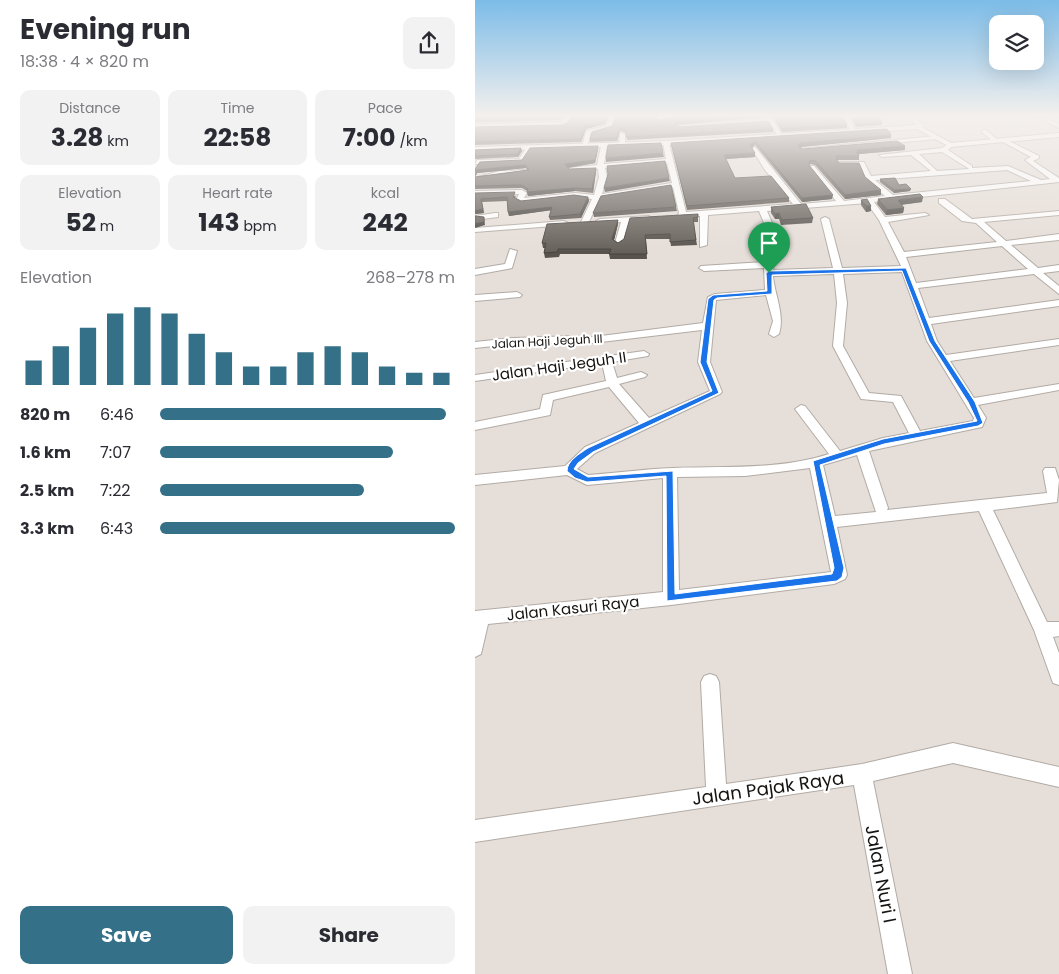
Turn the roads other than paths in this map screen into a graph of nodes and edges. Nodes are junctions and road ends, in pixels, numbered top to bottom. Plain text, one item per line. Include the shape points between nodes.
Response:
1 (501, 161) edge
2 (602, 161) edge
3 (664, 161) edge
4 (670, 161) edge
5 (762, 161) edge
6 (924, 161) edge
7 (964, 161) edge
8 (1030, 161) edge
9 (477, 162) joint
10 (839, 163) edge
11 (601, 166) junction
12 (812, 166) edge
13 (970, 166) dead end
14 (570, 169) edge
15 (934, 170) dead end
16 (526, 172) edge
17 (869, 178) junction
18 (476, 179) edge
19 (1058, 180) edge
20 (1039, 182) junction
21 (676, 184) junction
22 (475, 193) edge
23 (595, 197) junction
24 (890, 197) junction
25 (869, 200) junction
26 (942, 201) dead end
27 (842, 203) junction
28 (799, 206) junction
29 (762, 209) junction
30 (1059, 213) edge
31 (704, 214) junction
32 (495, 215) dead end
33 (683, 215) junction
34 (925, 215) dead end
35 (673, 216) edge
36 (654, 217) edge
37 (475, 218) edge
38 (626, 219) junction
39 (825, 219) dead end
40 (883, 220) junction
41 (978, 221) junction
42 (586, 222) junction
43 (475, 230) edge
44 (583, 232) edge
45 (1059, 237) edge
46 (1003, 243) junction
47 (619, 244) edge
48 (703, 246) dead end
49 (513, 250) dead end
50 (901, 255) junction
51 (704, 268) dead end
52 (1059, 268) edge
53 (769, 269) junction
54 (904, 269) junction
55 (837, 271) junction
56 (1036, 271) junction
57 (475, 272) edge
58 (911, 286) junction
59 (770, 292) junction
60 (1059, 292) edge
61 (517, 295) dead end
62 (475, 298) edge
63 (1059, 304) edge
64 (924, 322) junction
65 (707, 326) junction
66 (774, 334) dead end
67 (1059, 342) edge
68 (475, 345) edge
69 (644, 354) dead end
70 (606, 359) junction
71 (944, 359) junction
72 (641, 375) dead end
73 (475, 378) edge
74 (612, 383) junction
75 (1059, 387) edge
76 (972, 402) junction
77 (801, 409) dead end
78 (647, 424) junction
79 (475, 426) edge
80 (916, 435) junction
81 (862, 450) junction
82 (837, 456) junction
83 (815, 463) junction
84 (569, 470) junction
85 (1050, 471) dead end
86 (670, 473) junction
87 (475, 480) edge
88 (984, 506) junction
89 (881, 508) dead end
90 (829, 522) junction
91 (671, 598) junction
92 (478, 618) edge
93 (1050, 630) edge
94 (475, 649) edge
95 (1059, 677) edge
96 (710, 682) dead end
97 (862, 774) junction
98 (1059, 777) edge
99 (716, 796) junction
100 (475, 831) edge
101 (899, 974) edge

1 - 9 street
2 - 11 street
3 - 11 street
4 - 21 street
5 - 28 street
6 - 15 street
7 - 13 street
8 - 19 street
9 - 18 street
10 - 17 street via 861,162
11 - 14 street
11 - 23 street via 604,174
12 - 27 street
16 - 18 street via 500,173
17 - 20 street via 1008,168
17 - 24 street
19 - 20 street
20 - 24 street
21 - 23 street
21 - 33 street
22 - 23 street via 521,192 521,201 575,195
23 - 42 street
24 - 25 street
25 - 27 street
25 - 40 street
26 - 41 street via 965,219
27 - 28 street
28 - 29 street
29 - 31 street
29 - 53 street via 774,237
30 - 41 street
31 - 33 street
31 - 48 street
32 - 37 street
33 - 35 street
34 - 40 street
36 - 38 street
38 - 42 street
38 - 47 street
39 - 55 street
40 - 50 street
41 - 46 street
42 - 43 street
42 - 44 street
45 - 46 street
46 - 50 street
46 - 56 street
49 - 57 street via 509,266
50 - 54 street
51 - 53 street
52 - 56 street
53 - 55 street
53 - 59 street
54 - 55 street
54 - 58 street
55 - 80 street via 842,303 838,346 867,398 897,399
56 - 58 street
56 - 60 street
58 - 64 street
59 - 65 street via 713,298
59 - 66 street via 778,321
61 - 62 street
63 - 64 street
64 - 71 street
65 - 68 street, Jalan Haji Jeguh III via 584,341 513,341
65 - 78 street via 704,362 716,392
67 - 71 street
69 - 70 street, Jalan Haji Jeguh II
70 - 73 street, Jalan Haji Jeguh II
70 - 74 street
71 - 76 street
72 - 74 street
74 - 78 street
74 - 79 street via 547,398 547,412
75 - 76 street
76 - 80 street via 980,418 978,424
77 - 82 street
78 - 84 street via 590,450
80 - 81 street
81 - 82 street
81 - 89 street
82 - 83 street
83 - 86 street via 745,471
83 - 90 street
84 - 86 street via 587,480
84 - 87 street
85 - 88 street via 1055,492 1053,498
86 - 91 street
88 - 90 street
88 - 93 street
90 - 91 street, Jalan Kasuri Raya via 839,568 839,575 833,578
91 - 92 street, Jalan Kasuri Raya
92 - 94 street
93 - 95 street
96 - 99 street
97 - 98 street, Jalan Pajak Raya via 953,753
97 - 99 street, Jalan Pajak Raya
97 - 101 street, Jalan Nuri I
99 - 100 street, Jalan Pajak Raya

